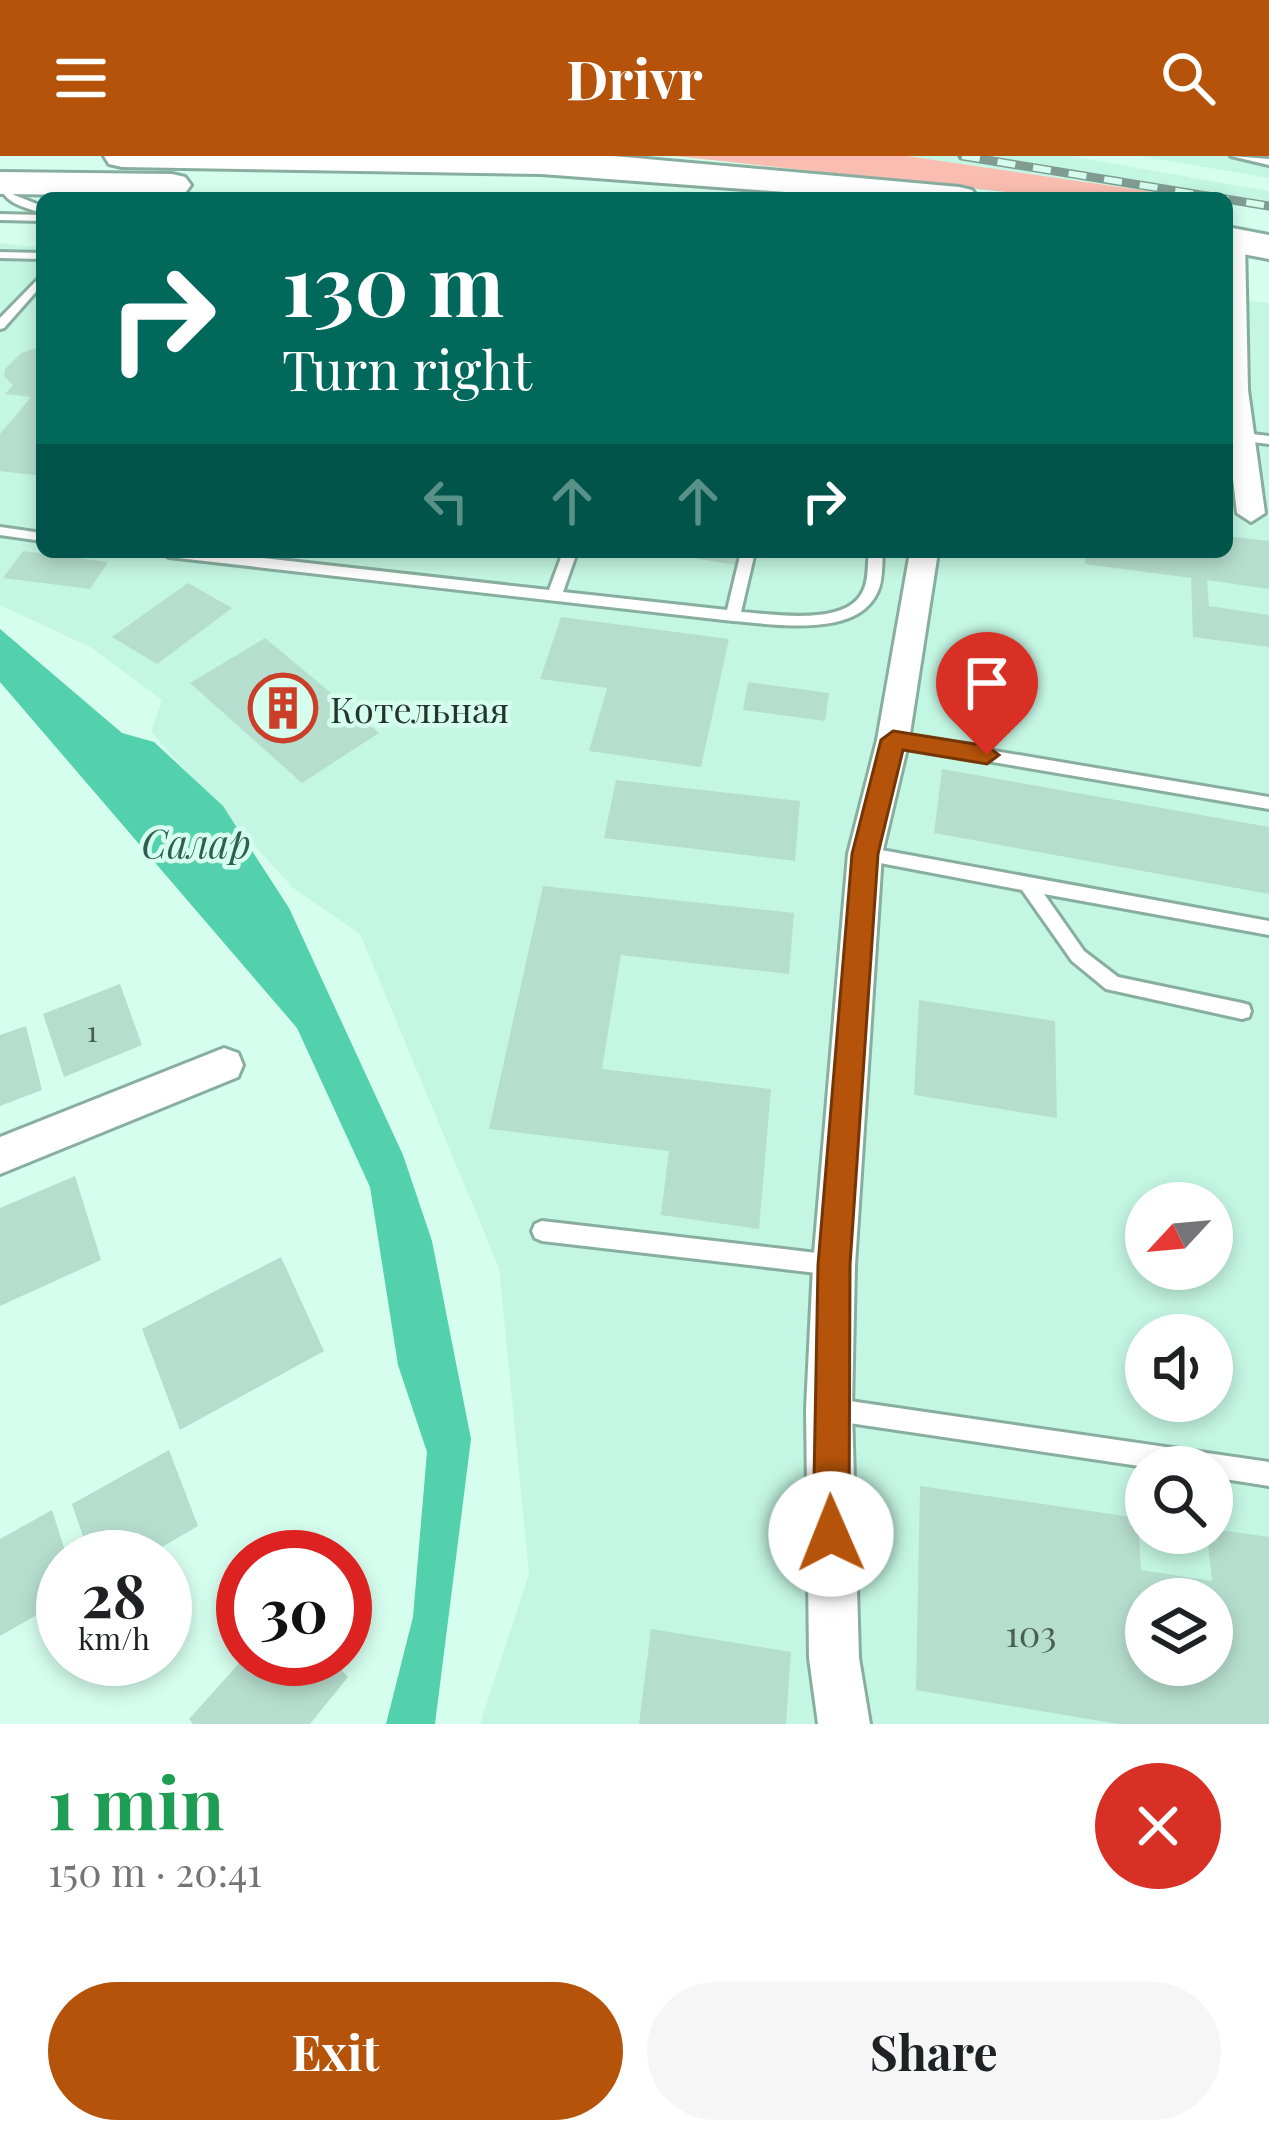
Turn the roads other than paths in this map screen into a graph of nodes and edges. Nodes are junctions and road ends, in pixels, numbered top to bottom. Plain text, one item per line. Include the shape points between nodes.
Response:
1 (122, 156) edge
2 (1236, 156) edge
3 (1269, 162) edge
4 (89, 192) edge
5 (496, 192) edge
6 (904, 192) edge
7 (36, 193) edge
8 (1, 194) edge
9 (36, 211) edge
10 (36, 211) edge
11 (0, 255) edge
12 (36, 256) edge
13 (1240, 267) edge
14 (36, 285) edge
15 (1233, 324) edge
16 (0, 325) edge
17 (1233, 436) edge
18 (1269, 440) edge
19 (1249, 513) edge
20 (0, 531) edge
21 (36, 536) edge
22 (222, 558) edge
23 (568, 558) edge
24 (747, 558) edge
25 (875, 558) edge
26 (923, 558) edge
27 (555, 596) junction
28 (734, 616) junction
29 (893, 740) junction
30 (1269, 802) edge
31 (865, 854) junction
32 (1026, 882) junction
33 (1269, 928) edge
34 (1242, 1011) dead end
35 (224, 1065) dead end
36 (0, 1156) edge
37 (542, 1231) dead end
38 (834, 1265) junction
39 (829, 1409) junction
40 (1269, 1474) edge
41 (844, 1724) edge

1 - 6 highway via 566,168
2 - 3 lane
4 - 5 highway
7 - 8 highway
8 - 9 lane
8 - 10 lane
11 - 12 lane
13 - 15 street
14 - 16 lane
17 - 18 lane
17 - 19 street
20 - 21 lane
22 - 27 lane
23 - 27 lane
24 - 28 lane
25 - 28 lane via 870,595 857,608 824,621
26 - 29 street
27 - 28 lane
29 - 30 lane
29 - 31 street
31 - 32 lane
31 - 38 street
32 - 33 lane
32 - 34 lane via 1078,956 1113,984
35 - 36 street
37 - 38 lane
38 - 39 street
39 - 40 lane
39 - 41 street via 834,1658

